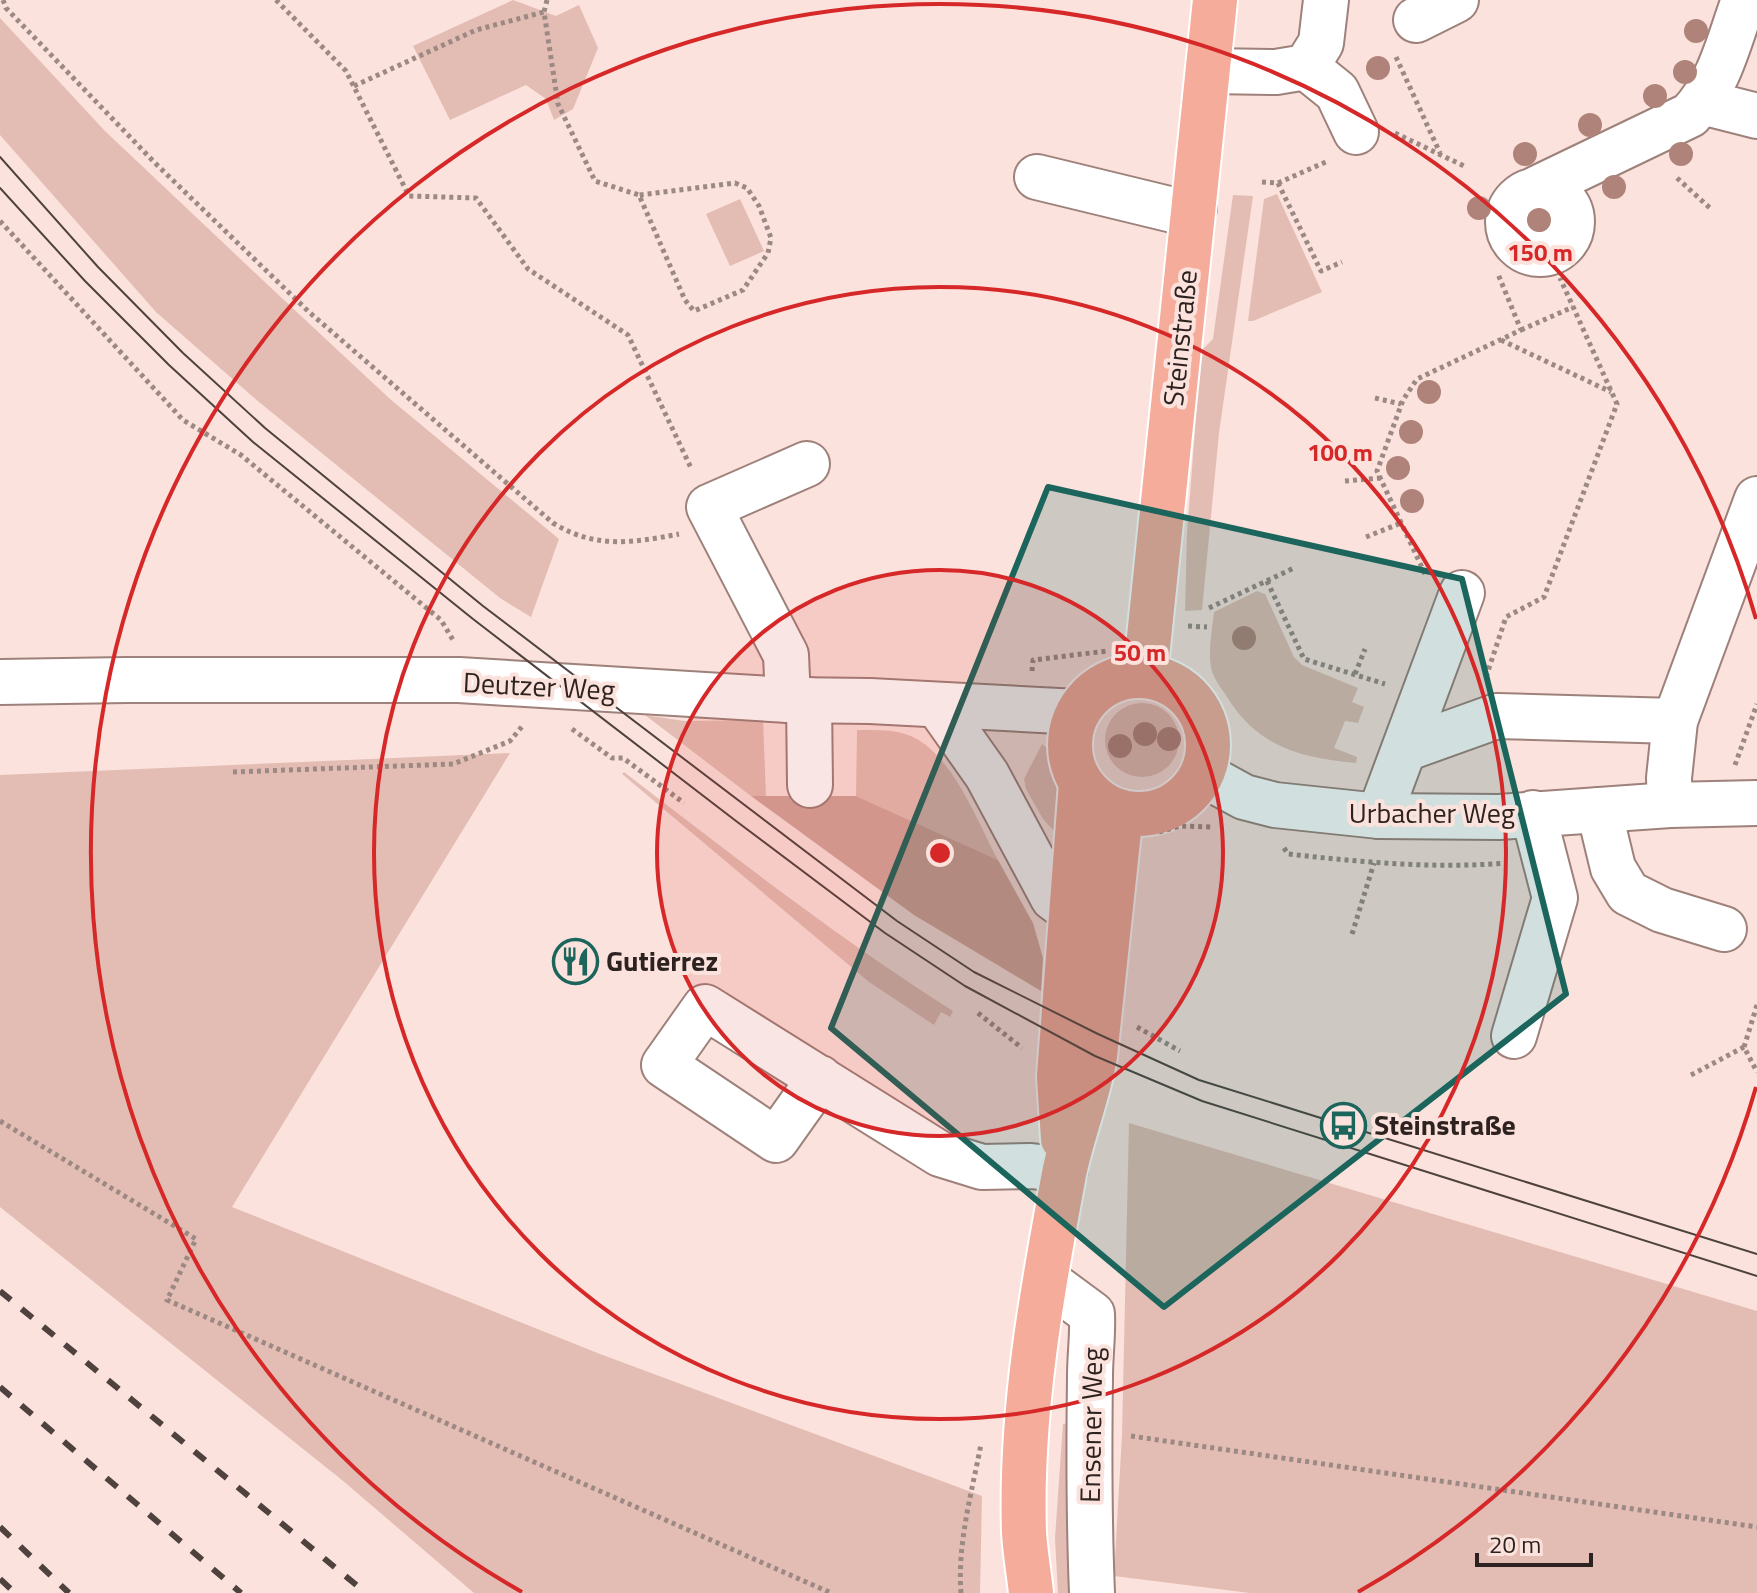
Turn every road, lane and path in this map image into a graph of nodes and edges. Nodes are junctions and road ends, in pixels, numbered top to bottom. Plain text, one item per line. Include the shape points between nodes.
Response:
1 (3, 0) edge
2 (276, 0) edge
3 (547, 0) edge
4 (1215, 0) edge
5 (1326, 0) edge
6 (1456, 0) edge
7 (1744, 0) edge
8 (544, 12) junction
9 (1404, 34) joint
10 (1306, 67) junction
11 (1209, 71) junction
12 (354, 86) junction
13 (1702, 102) junction
14 (1757, 116) edge
15 (1356, 132) dead end
16 (1440, 154) dead end
17 (1037, 177) dead end
18 (1677, 178) dead end
19 (1262, 182) dead end
20 (1538, 188) dead end
21 (639, 195) junction
22 (1194, 208) junction
23 (1711, 209) dead end
24 (0, 221) edge
25 (1342, 262) dead end
26 (1498, 274) dead end
27 (1560, 278) dead end
28 (1573, 307) junction
29 (1521, 330) junction
30 (1500, 340) junction
31 (1611, 392) junction
32 (1375, 398) dead end
33 (1401, 404) junction
34 (807, 464) dead end
35 (1381, 478) junction
36 (1345, 481) dead end
37 (1757, 499) edge
38 (715, 517) junction
39 (1401, 523) junction
40 (1366, 537) dead end
41 (1294, 568) dead end
42 (1267, 581) junction
43 (1444, 584) joint
44 (1209, 608) dead end
45 (1365, 649) dead end
46 (1355, 674) junction
47 (1145, 676) junction
48 (459, 680) junction
49 (0, 682) edge
50 (1396, 687) dead end
51 (798, 700) junction
52 (1757, 704) edge
53 (939, 707) junction
54 (1078, 712) junction
55 (1675, 721) junction
56 (524, 723) dead end
57 (1470, 725) junction
58 (1405, 749) junction
59 (612, 758) dead end
60 (233, 772) dead end
61 (1202, 774) junction
62 (1081, 783) junction
63 (810, 785) dead end
64 (1746, 797) edge
65 (684, 803) dead end
66 (1670, 805) junction
67 (1599, 810) junction
68 (1121, 812) junction
69 (1533, 813) junction
70 (1379, 816) junction
71 (1374, 863) dead end
72 (1072, 912) junction
73 (1724, 929) dead end
74 (1352, 934) dead end
75 (1757, 1005) edge
76 (1132, 1024) dead end
77 (1514, 1036) dead end
78 (1744, 1047) junction
79 (1180, 1051) dead end
80 (1757, 1072) edge
81 (1691, 1075) dead end
82 (820, 1078) dead end
83 (0, 1121) edge
84 (1065, 1170) junction
85 (1046, 1280) junction
86 (1090, 1436) junction
87 (1757, 1527) edge
88 (831, 1593) edge
89 (1031, 1593) edge
90 (1092, 1593) edge

1 - 38 path via 155,163 309,312 553,523 572,535 602,542 644,541
2 - 12 path via 346,71
3 - 8 path
4 - 11 main road, Steinstraße
5 - 10 street via 1321,43
6 - 9 street
7 - 13 street
8 - 12 path via 476,30
8 - 21 path via 558,104 595,181
9 - 16 path
10 - 11 street
10 - 15 street via 1337,92
11 - 22 main road, Steinstraße
12 - 38 path via 409,196 476,198 528,269 628,335
13 - 14 street
13 - 20 street via 1678,122
17 - 22 street via 1173,210
18 - 23 path
19 - 25 path via 1278,183 1321,271
21 - 21 path via 694,311 743,290 768,253 771,238 747,188 735,183
22 - 47 main road, Steinstraße
24 - 48 path via 183,420 241,455 441,620 457,647
26 - 29 path
27 - 28 path
28 - 29 path
28 - 31 path
29 - 30 path
30 - 31 path
30 - 33 path via 1417,379
31 - 57 path via 1617,404 1544,597 1506,617
32 - 33 path
33 - 35 path via 1377,471
34 - 38 street
35 - 36 path
35 - 39 path
37 - 55 street
38 - 51 street via 786,655
39 - 40 path
39 - 43 path
41 - 42 path
42 - 44 path
42 - 46 path via 1304,659
43 - 58 street
45 - 46 path
46 - 50 path
47 - 54 main road via 1121,678 1099,689
47 - 61 main road via 1167,681 1200,710 1208,753
48 - 49 street, Deutzer Weg
48 - 51 street, Deutzer Weg
51 - 53 street, Deutzer Weg
51 - 63 street
52 - 64 path
53 - 54 street, Deutzer Weg
53 - 72 street via 987,775 1053,898
54 - 62 main road via 1070,752
55 - 57 street via 1497,716
55 - 66 street
56 - 60 path via 510,741 453,764
57 - 58 street
58 - 70 street
59 - 65 path via 623,758
61 - 68 main road via 1188,794 1168,808 1145,814
61 - 70 street, Urbacher Weg via 1244,797 1275,805
62 - 68 main road via 1092,796
62 - 72 main road
64 - 66 street, Urbacher Weg
66 - 67 street, Urbacher Weg
67 - 69 street, Urbacher Weg
67 - 73 street via 1613,868 1628,893
68 - 84 main road via 1095,1056
69 - 70 street, Urbacher Weg
69 - 77 street via 1555,898
71 - 74 path
72 - 84 main road via 1059,1077
75 - 78 path
76 - 79 path
78 - 80 path
78 - 81 path
82 - 84 street via 940,1154 982,1167
83 - 88 path via 196,1239 167,1300
84 - 85 main road
85 - 86 street, Ensener Weg via 1092,1314
85 - 89 main road via 1024,1460
86 - 87 path via 1122,1435
86 - 90 street, Ensener Weg

